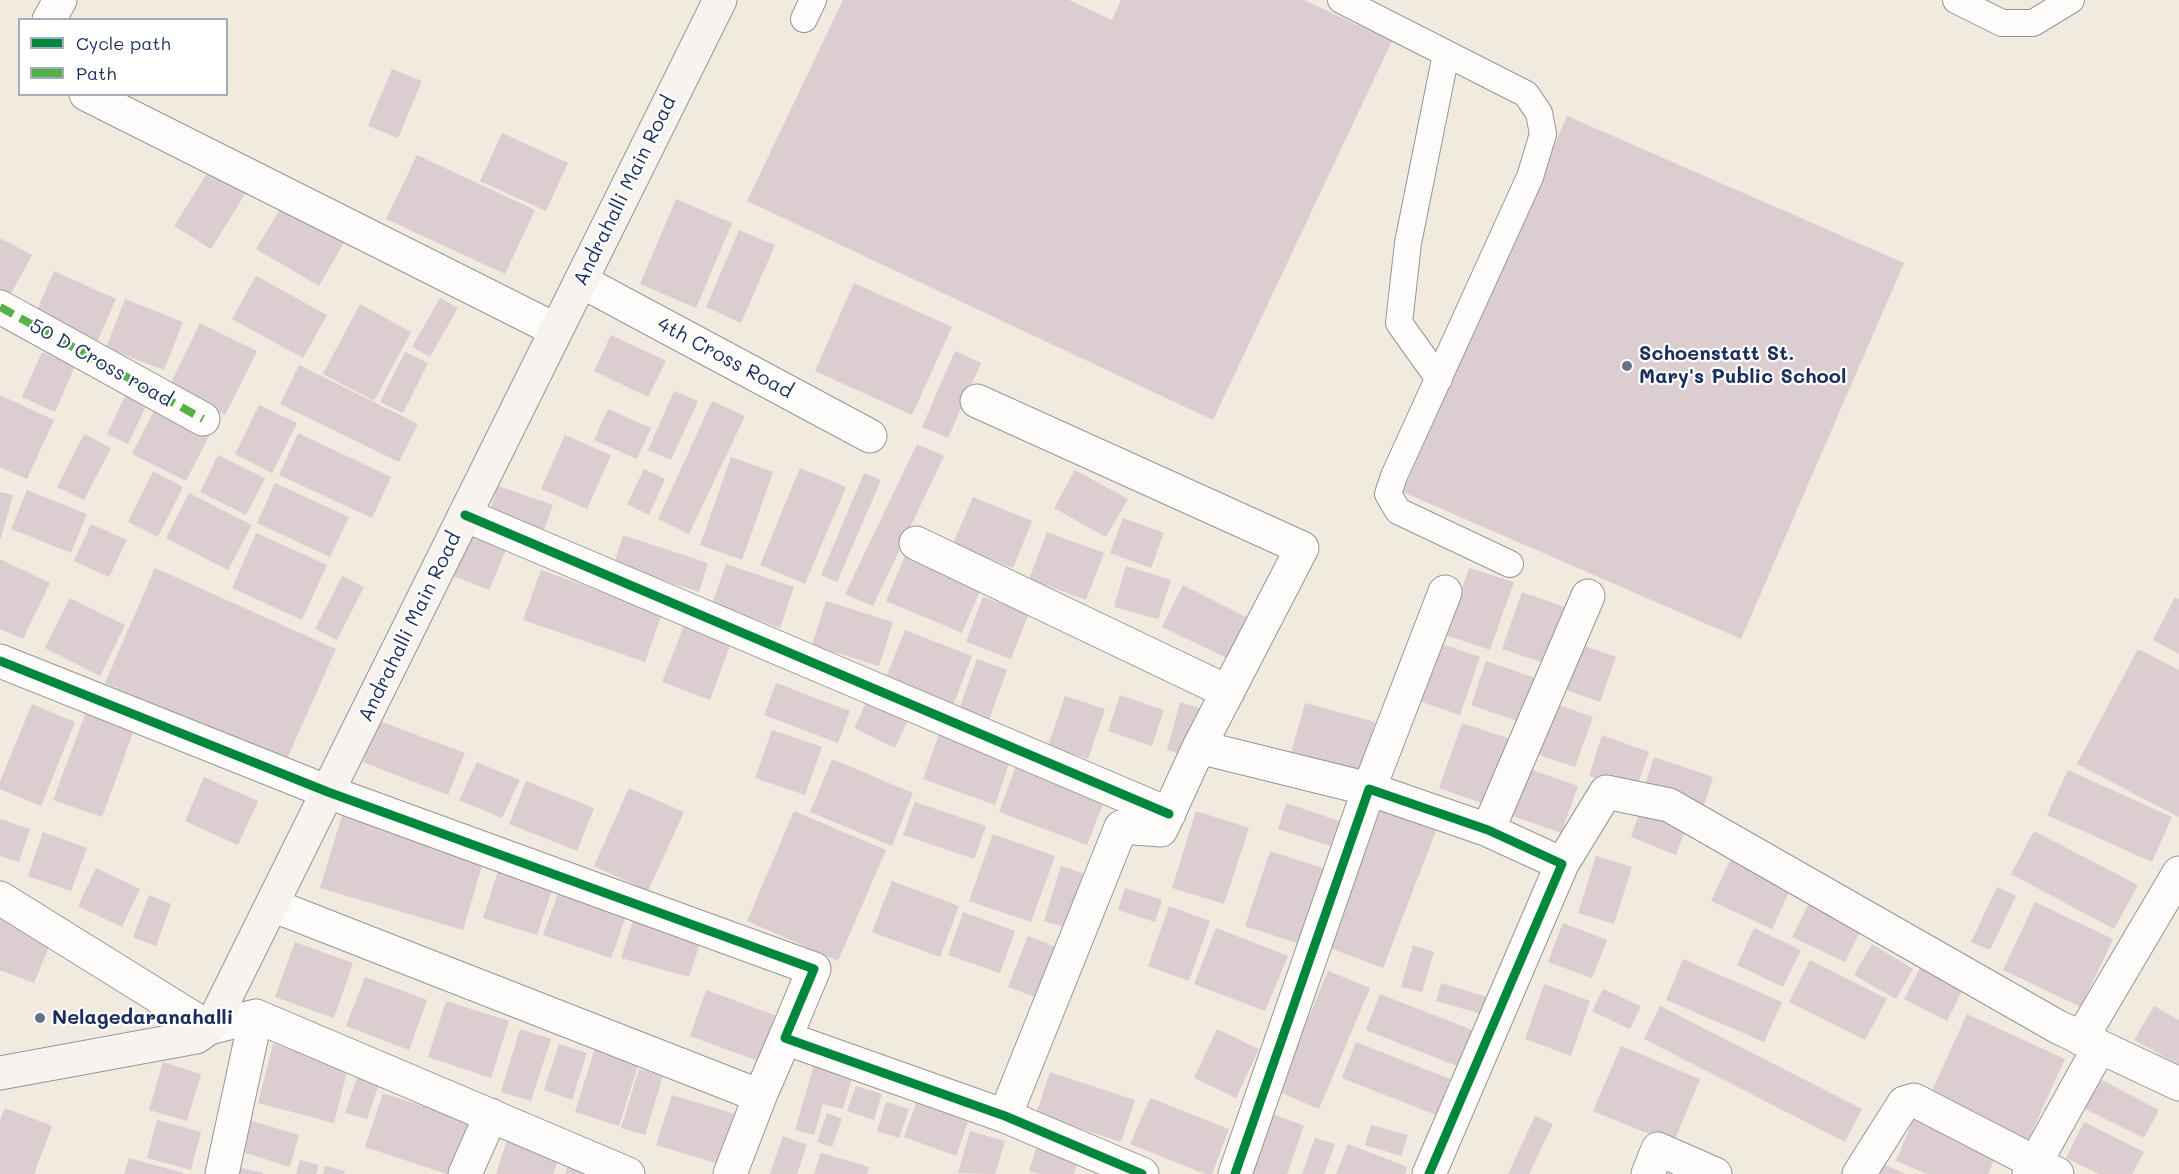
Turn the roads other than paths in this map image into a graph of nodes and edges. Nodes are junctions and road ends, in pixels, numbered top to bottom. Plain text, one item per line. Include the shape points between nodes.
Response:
1 (60, 0) edge
2 (720, 0) edge
3 (1341, 0) edge
4 (1956, 0) edge
5 (2071, 0) edge
6 (50, 18) edge
7 (1446, 54) junction
8 (90, 96) edge
9 (581, 281) junction
10 (0, 307) edge
11 (556, 330) junction
12 (1438, 379) junction
13 (977, 401) dead end
14 (203, 419) dead end
15 (870, 436) dead end
16 (465, 515) junction
17 (916, 543) dead end
18 (1510, 564) dead end
19 (1445, 592) dead end
20 (1588, 596) dead end
21 (0, 661) edge
22 (1228, 692) junction
23 (1199, 747) junction
24 (1369, 789) junction
25 (328, 792) junction
26 (1169, 814) junction
27 (1488, 830) junction
28 (1562, 864) junction
29 (2179, 873) edge
30 (0, 898) edge
31 (272, 905) junction
32 (256, 1016) junction
33 (209, 1028) junction
34 (785, 1038) junction
35 (2090, 1043) junction
36 (0, 1073) edge
37 (2179, 1084) edge
38 (760, 1096) junction
39 (490, 1115) junction
40 (1005, 1116) junction
41 (2041, 1170) edge
42 (222, 1174) edge
43 (465, 1174) edge
44 (628, 1174) edge
45 (730, 1174) edge
46 (1143, 1174) edge
47 (1235, 1174) edge
48 (1429, 1174) edge
49 (1647, 1174) edge
50 (1715, 1174) edge
51 (1859, 1174) edge

1 - 6 street
2 - 9 main road, Andrahalli Main Road
3 - 7 lane
4 - 5 lane via 2002,23 2033,23
7 - 12 lane via 1408,243 1400,323
7 - 12 lane via 1526,94 1539,113 1543,134 1530,177
8 - 11 street
9 - 11 main road, Andrahalli Main Road
9 - 15 street, 4th Cross Road
10 - 14 street, 50 D Cross road
11 - 16 main road, Andrahalli Main Road
12 - 18 lane via 1388,494 1398,511
13 - 22 street via 1302,548
16 - 25 main road, Andrahalli Main Road
16 - 26 street
17 - 22 street
19 - 24 street
20 - 27 street
21 - 25 street
22 - 23 street
23 - 24 street
23 - 26 street
24 - 27 street
24 - 47 street
25 - 31 main road, Andrahalli Main Road
25 - 34 street via 814,969
26 - 40 street via 1161,830 1121,827
27 - 28 street
28 - 35 street via 1606,792 1669,805
28 - 48 street
29 - 35 street
30 - 33 street
31 - 33 main road, Andrahalli Main Road
31 - 38 street
32 - 33 street
32 - 39 street
32 - 42 street
33 - 36 main road via 196,1037
34 - 38 street
34 - 40 street
35 - 37 street
35 - 41 street
38 - 45 street
39 - 43 street
39 - 44 street
40 - 46 street
41 - 51 street via 1914,1100 1904,1103
49 - 50 street via 1658,1149

